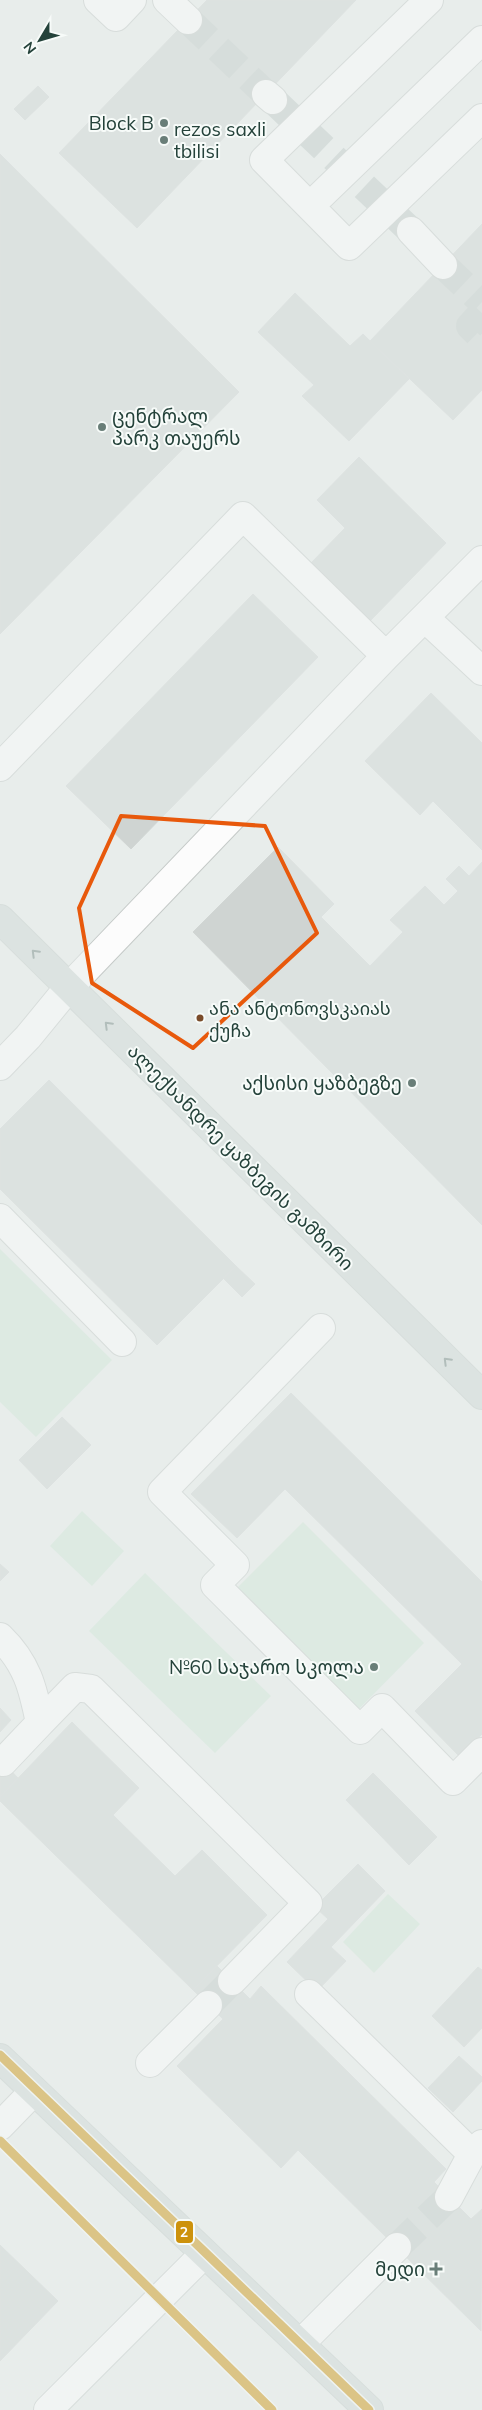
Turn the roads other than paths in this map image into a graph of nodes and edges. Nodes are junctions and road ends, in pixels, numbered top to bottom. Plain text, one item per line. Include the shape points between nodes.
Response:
1 (98, 0) edge
2 (132, 0) edge
3 (167, 0) edge
4 (429, 0) edge
5 (188, 20) tunnel mouth
6 (482, 40) edge
7 (482, 118) edge
8 (310, 206) junction
9 (411, 231) tunnel mouth
10 (444, 265) tunnel mouth
11 (482, 560) edge
12 (424, 618) junction
13 (386, 656) junction
14 (482, 671) edge
15 (0, 767) edge
16 (0, 919) edge
17 (69, 987) junction
18 (0, 1066) edge
19 (0, 1218) edge
20 (322, 1328) dead end
21 (122, 1342) dead end
22 (482, 1395) edge
23 (0, 1637) edge
24 (40, 1723) junction
25 (482, 1752) edge
26 (3, 1762) dead end
27 (232, 1981) tunnel mouth
28 (309, 1994) dead end
29 (208, 2005) tunnel mouth
30 (0, 2058) edge
31 (150, 2062) dead end
32 (34, 2092) junction
33 (0, 2126) edge
34 (477, 2149) edge
35 (449, 2197) tunnel mouth
36 (397, 2247) tunnel mouth
37 (204, 2254) junction
38 (301, 2343) junction
39 (48, 2410) edge
40 (370, 2410) edge

1 - 2 street via 116,16
3 - 5 street
4 - 8 street via 264,160
6 - 8 street
7 - 8 street via 349,246
9 - 10 street
11 - 12 street
12 - 13 street
12 - 14 street
13 - 15 street via 243,516
13 - 17 street
17 -> 16 main road, ალექსანდრე ყაზბეგის გამზირი
17 - 18 street
22 -> 17 main road, ალექსანდრე ყაზბეგის გამზირი
19 - 21 street
20 - 25 street via 162,1492 235,1565 215,1585 360,1730 382,1708 454,1780
23 - 24 street via 12,1649 33,1685
24 - 26 street
24 - 27 street via 75,1687 91,1689 308,1902
28 - 34 street
29 - 31 street
30 - 32 main road
32 - 33 street
32 - 37 main road
34 - 35 street
36 - 38 street
37 - 38 main road
37 - 39 street
38 - 40 main road

